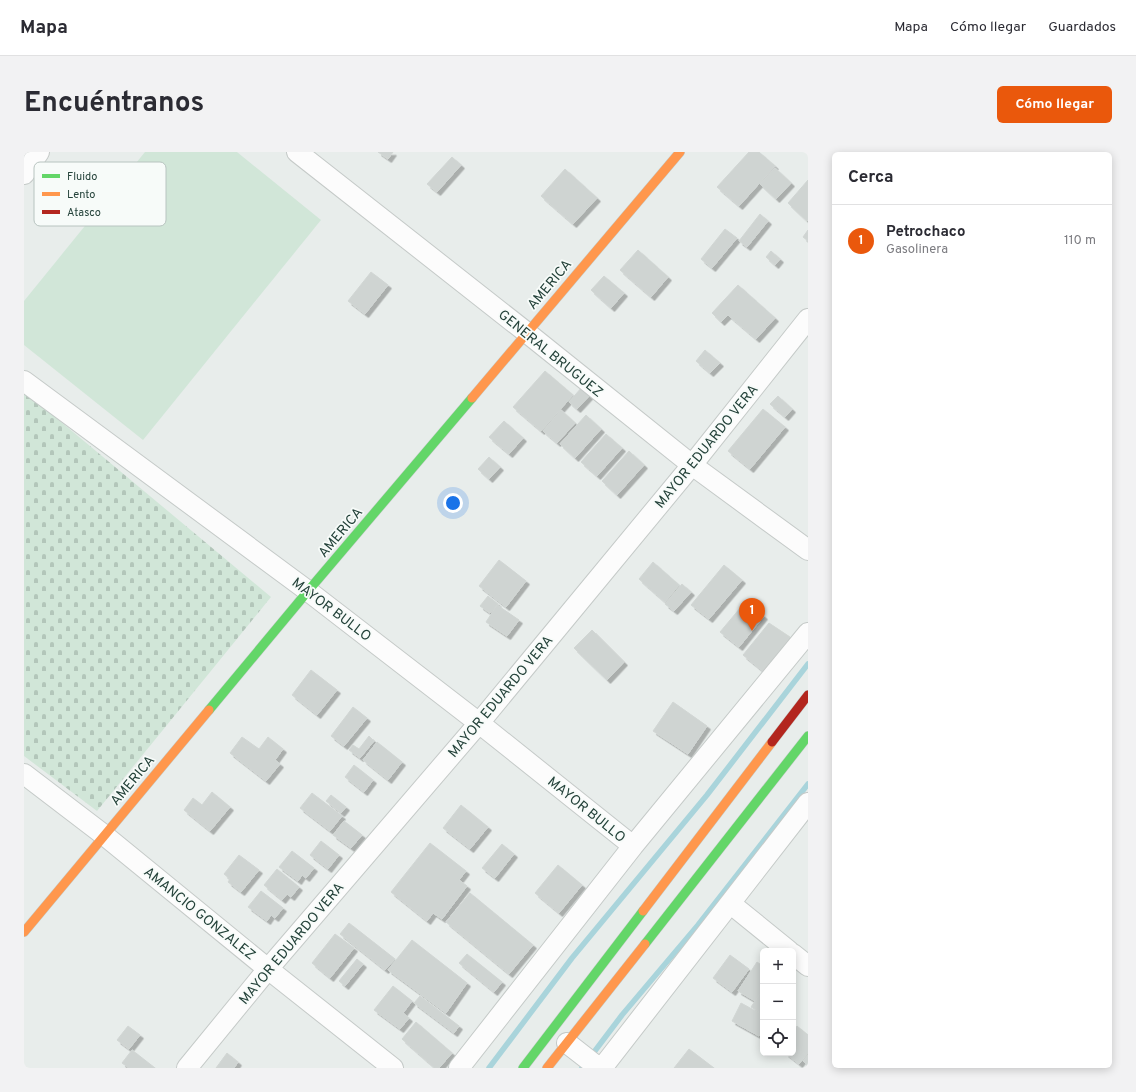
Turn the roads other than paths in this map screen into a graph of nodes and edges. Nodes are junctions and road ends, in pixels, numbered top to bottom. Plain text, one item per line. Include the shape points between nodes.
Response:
1 (39, 152) edge
2 (297, 152) edge
3 (680, 152) edge
4 (24, 174) edge
5 (808, 319) edge
6 (526, 332) junction
7 (24, 381) edge
8 (692, 465) junction
9 (808, 550) edge
10 (308, 591) junction
11 (808, 633) edge
12 (808, 696) edge
13 (479, 723) junction
14 (808, 736) edge
15 (24, 774) edge
16 (808, 803) edge
17 (104, 835) junction
18 (632, 846) junction
19 (730, 904) junction
20 (24, 932) edge
21 (785, 948) edge
22 (796, 956) edge
23 (808, 966) edge
24 (268, 969) junction
25 (589, 1060) edge
26 (187, 1068) edge
27 (393, 1068) edge
28 (459, 1068) edge
29 (523, 1068) edge
30 (547, 1068) edge

1 - 4 street
2 - 6 street, GENERAL BRUGUEZ
3 - 6 main road, AMERICA
5 - 8 street, MAYOR EDUARDO VERA
6 - 8 street, GENERAL BRUGUEZ
6 - 10 main road, AMERICA
7 - 10 street, MAYOR BULLO
8 - 9 street, GENERAL BRUGUEZ
8 - 13 street, MAYOR EDUARDO VERA
10 - 13 street, MAYOR BULLO
10 - 17 main road, AMERICA
11 - 18 street
12 - 29 main road
13 - 18 street, MAYOR BULLO
13 - 24 street, MAYOR EDUARDO VERA
14 - 25 main road
15 - 17 street, AMANCIO GONZALEZ
16 - 19 street
17 - 20 main road, AMERICA
17 - 24 street, AMANCIO GONZALEZ
18 - 28 street
19 - 21 street
19 - 25 street
22 - 23 street
24 - 26 street, MAYOR EDUARDO VERA
24 - 27 street, AMANCIO GONZALEZ
25 - 30 main road

